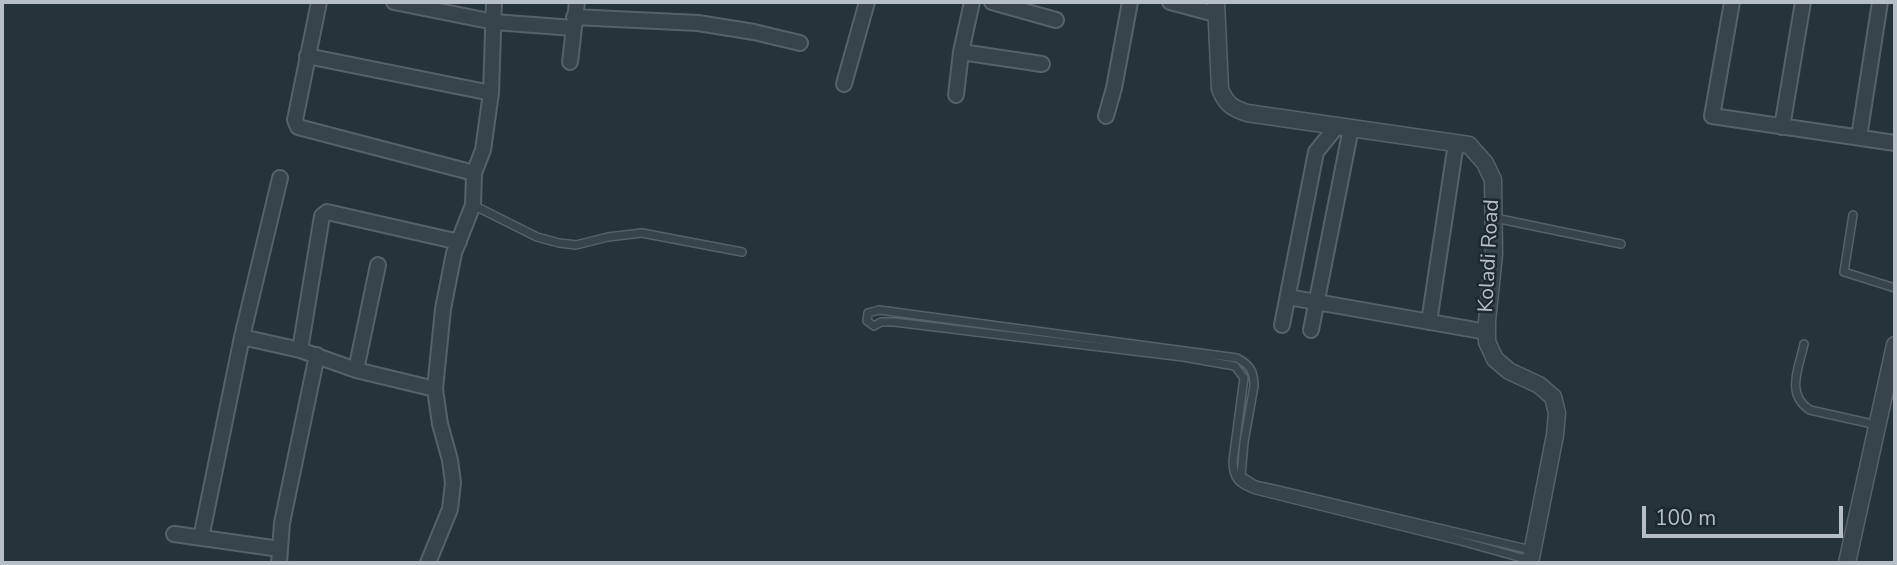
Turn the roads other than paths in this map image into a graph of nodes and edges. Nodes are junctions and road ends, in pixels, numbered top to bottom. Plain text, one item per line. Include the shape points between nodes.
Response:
1 (319, 2) edge
2 (394, 2) edge
3 (494, 2) edge
4 (577, 2) edge
5 (867, 2) edge
6 (972, 2) edge
7 (992, 2) edge
8 (1130, 2) edge
9 (1170, 2) edge
10 (1732, 2) edge
11 (1802, 2) edge
12 (1880, 2) edge
13 (1215, 8) edge
14 (1056, 20) dead end
15 (494, 22) junction
16 (574, 23) junction
17 (800, 43) dead end
18 (961, 52) junction
19 (307, 56) junction
20 (570, 62) dead end
21 (1042, 64) dead end
22 (844, 84) dead end
23 (491, 93) junction
24 (956, 95) dead end
25 (1106, 116) dead end
26 (1344, 127) junction
27 (1782, 127) junction
28 (1858, 137) junction
29 (1456, 143) junction
30 (1895, 143) edge
31 (474, 173) junction
32 (280, 178) dead end
33 (473, 205) junction
34 (1853, 215) dead end
35 (1494, 218) junction
36 (459, 242) junction
37 (1621, 244) dead end
38 (742, 252) dead end
39 (377, 265) dead end
40 (1895, 288) edge
41 (1288, 297) junction
42 (1317, 302) junction
43 (1429, 322) junction
44 (1282, 325) dead end
45 (1311, 330) dead end
46 (1487, 332) junction
47 (242, 337) junction
48 (1804, 344) dead end
49 (1895, 345) edge
50 (300, 350) junction
51 (317, 355) junction
52 (356, 370) junction
53 (435, 389) junction
54 (1877, 425) junction
55 (174, 534) dead end
56 (201, 538) junction
57 (279, 556) edge
58 (1531, 558) edge
59 (428, 563) edge
60 (1847, 563) edge

1 - 19 street
2 - 15 street
3 - 15 street
4 - 16 street
5 - 22 street
6 - 18 street
7 - 14 street
8 - 25 street
9 - 13 street
10 - 27 street via 1712,116
11 - 27 street
12 - 28 street
13 - 26 street, Koladi Road via 1220,89 1225,102 1247,113
15 - 16 street
15 - 23 street
16 - 17 street via 698,23
16 - 20 street
18 - 21 street
18 - 24 street
19 - 23 street
19 - 31 street via 295,120 298,127
23 - 31 street via 483,150
26 - 29 street, Koladi Road
26 - 41 street via 1316,152
26 - 42 street
27 - 28 street
28 - 30 street
29 - 35 street, Koladi Road via 1469,145 1485,163 1493,180
29 - 43 street
31 - 33 street
32 - 47 street
33 - 36 street
33 - 38 lane via 559,243 576,245 642,233
34 - 40 lane via 1844,272
35 - 37 lane
35 - 46 street, Koladi Road
36 - 50 street via 327,212 322,216
36 - 53 street via 443,309
39 - 52 street
41 - 42 street
41 - 44 street
42 - 43 street
42 - 45 street
43 - 46 street
46 - 58 street, Koladi Road via 1495,359 1553,397 1557,413
47 - 50 street
47 - 56 street
48 - 54 lane via 1794,390 1801,404
49 - 54 street
50 - 51 street
51 - 52 street
51 - 57 street
52 - 53 street
53 - 59 street via 453,484 450,509
54 - 60 street
55 - 56 street
56 - 57 street
58 - 58 lane via 1247,481 1241,476 1254,373 1237,358 879,310 868,313 867,321 874,326 881,322 906,324 1235,366 1244,378 1233,461 1238,482

